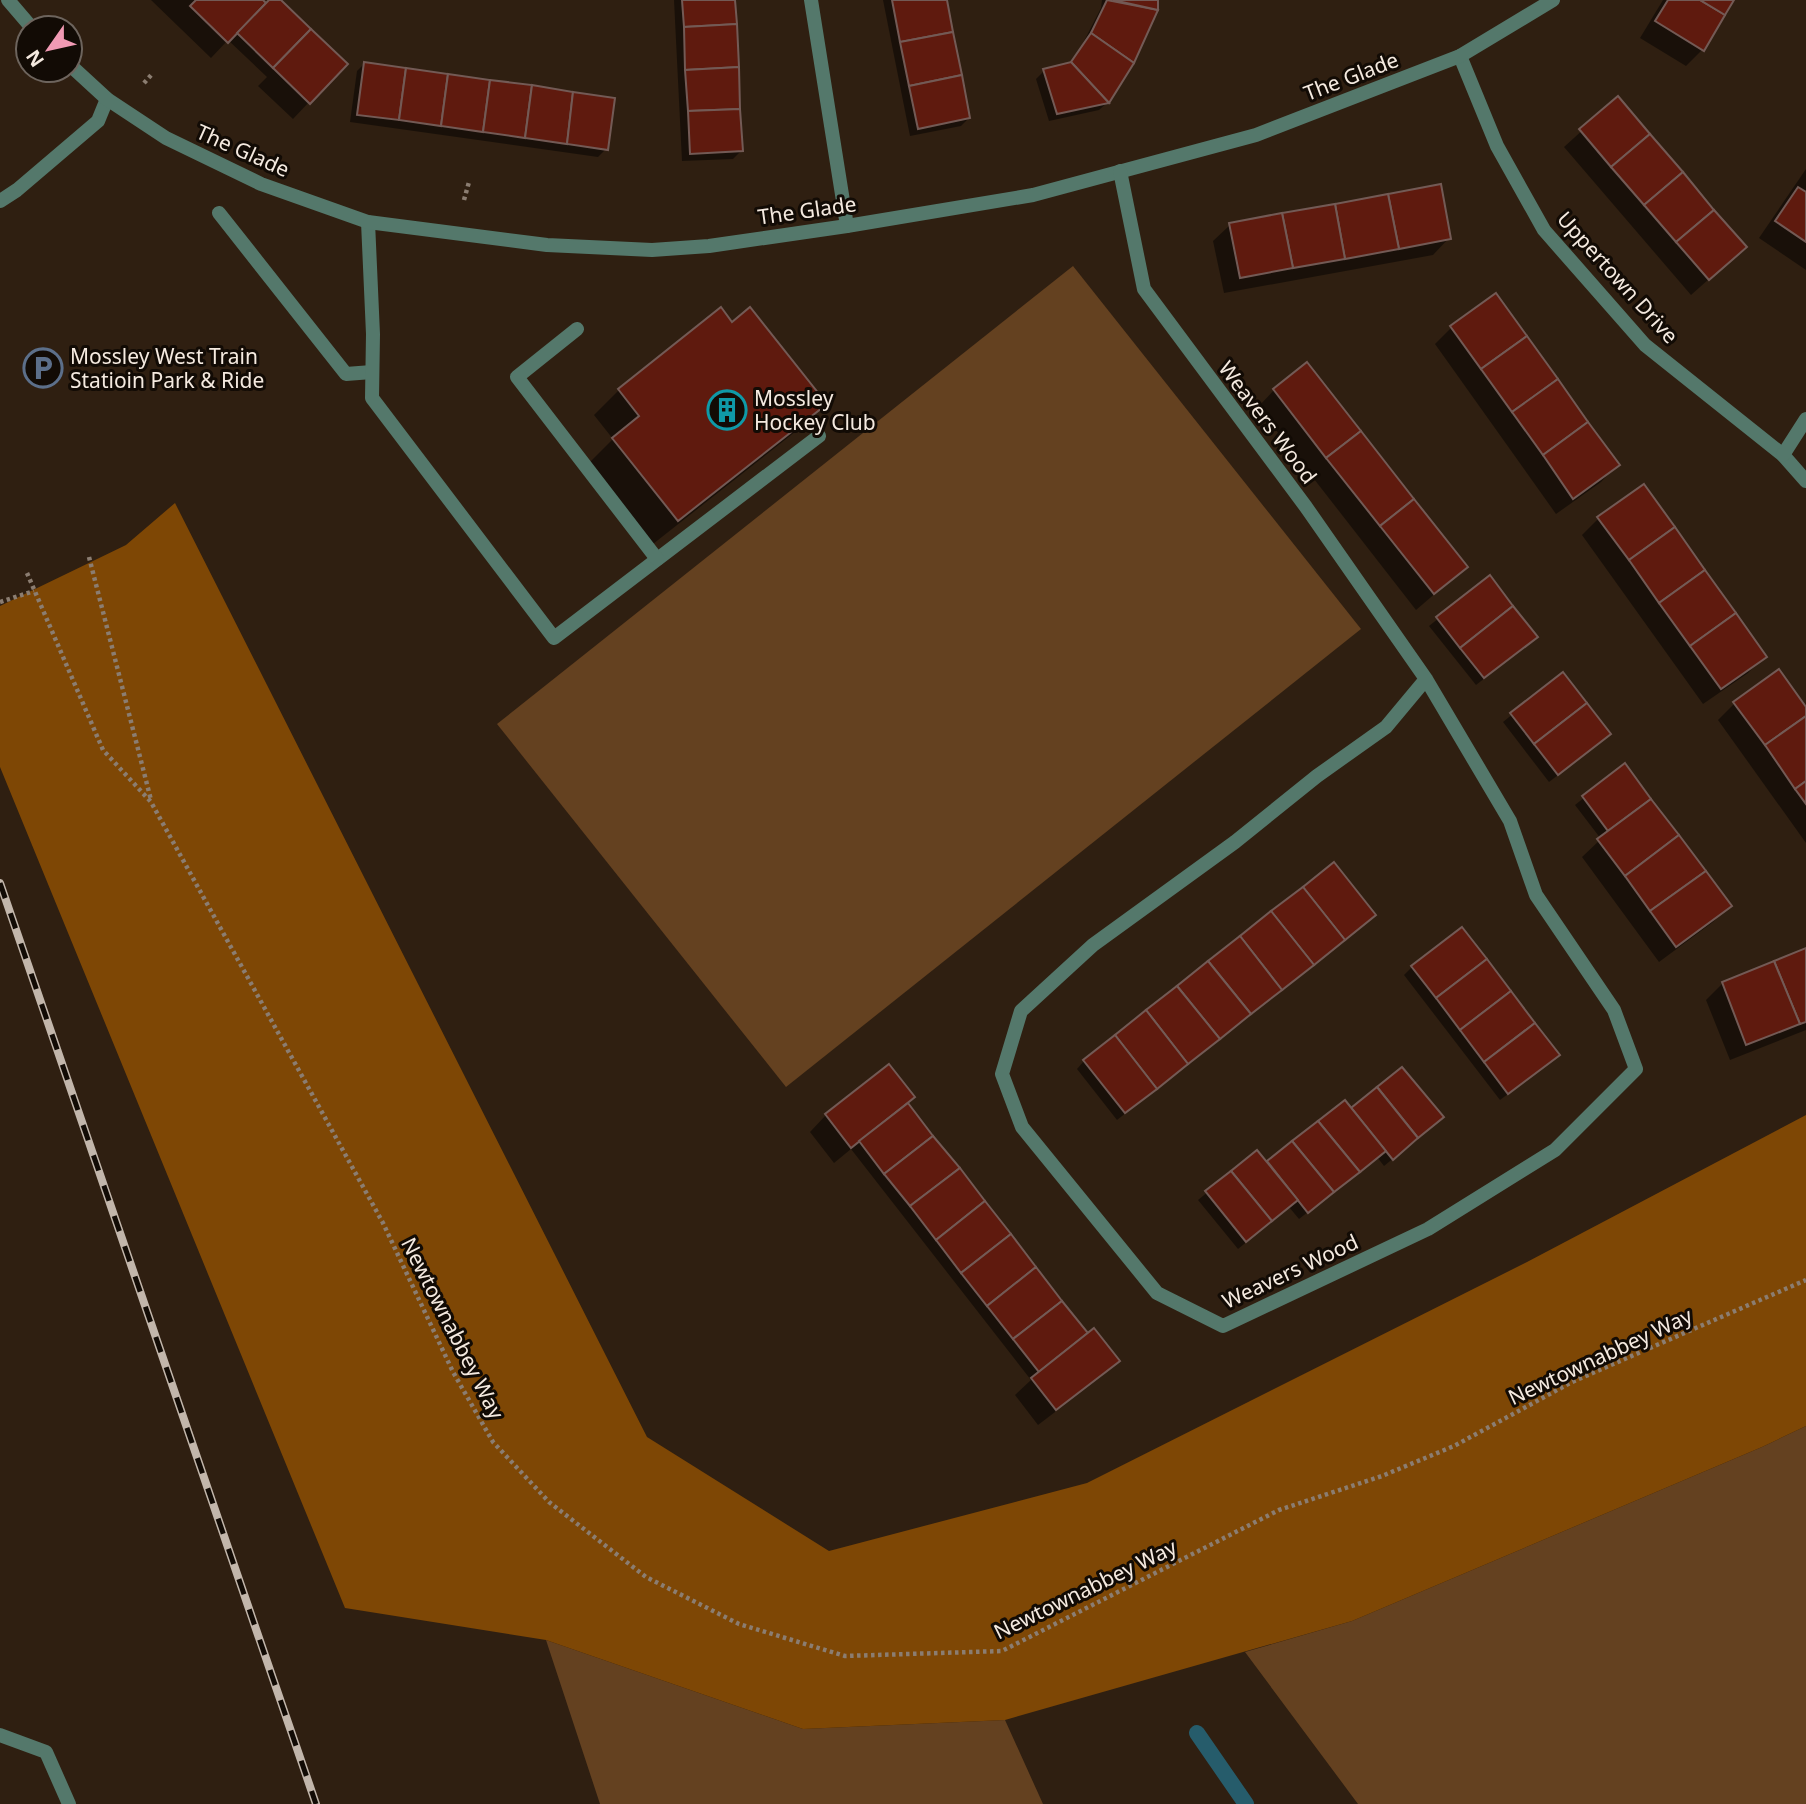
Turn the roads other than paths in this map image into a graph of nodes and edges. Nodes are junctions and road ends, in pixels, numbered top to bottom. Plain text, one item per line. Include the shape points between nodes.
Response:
1 (8, 0) edge
2 (811, 0) edge
3 (1553, 0) edge
4 (20, 14) edge
5 (1460, 56) junction
6 (84, 78) edge
7 (107, 99) junction
8 (1120, 171) junction
9 (0, 201) edge
10 (219, 213) dead end
11 (368, 222) junction
12 (847, 226) junction
13 (577, 329) dead end
14 (372, 372) junction
15 (1806, 419) edge
16 (819, 436) dead end
17 (1783, 455) junction
18 (1806, 481) edge
19 (657, 559) junction
20 (1426, 679) junction
21 (0, 1735) edge
22 (69, 1804) edge

1 - 4 street
2 - 12 street
3 - 5 street, The Glade
5 - 8 street, The Glade via 1256,135
5 - 17 street, Uppertown Drive via 1497,146 1544,230 1645,345
6 - 7 street, The Glade
7 - 9 street via 98,121
7 - 11 street, The Glade via 166,138 229,170
8 - 12 street, The Glade via 1033,195
8 - 20 street, Weavers Wood via 1144,289 1306,507
10 - 14 street via 346,374
11 - 12 street, The Glade via 547,245 652,250
11 - 14 street
13 - 19 street via 517,377
14 - 19 street via 372,398 554,638
15 - 17 street
16 - 19 street
17 - 18 street, Uppertown Drive
20 - 20 street, Weavers Wood via 1510,821 1536,895 1614,1010 1636,1069 1555,1150 1451,1215 1223,1326 1157,1293 1022,1127 1002,1074 1021,1011 1093,945 1386,727
21 - 22 street via 46,1752

